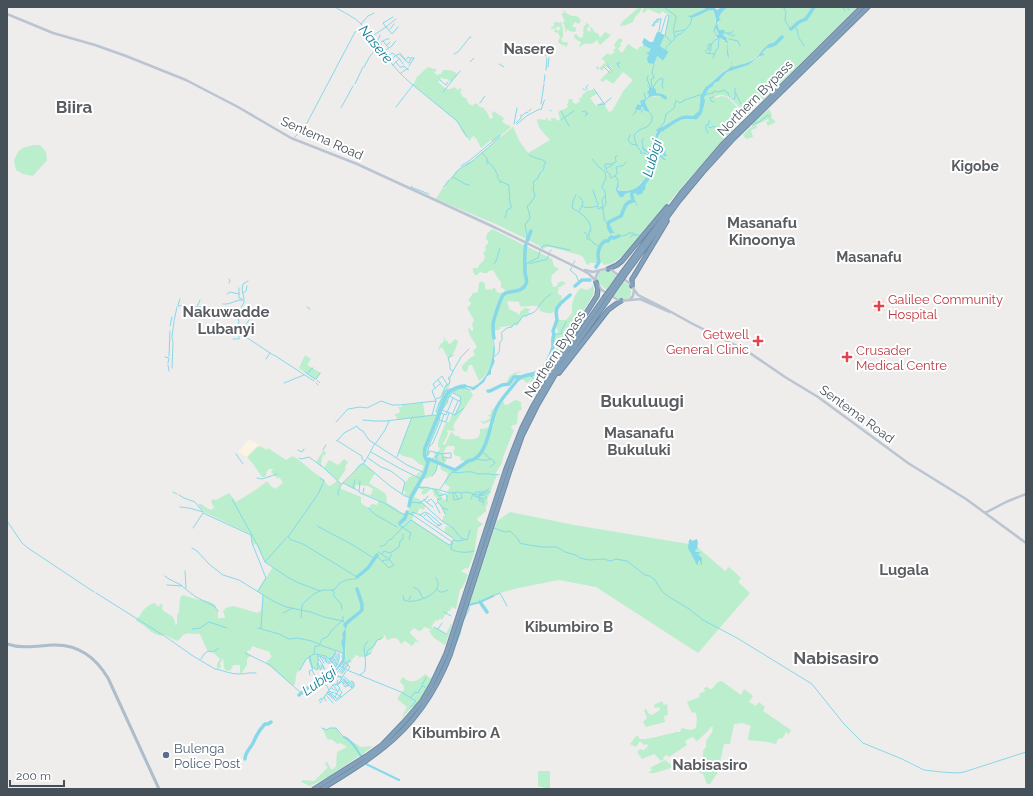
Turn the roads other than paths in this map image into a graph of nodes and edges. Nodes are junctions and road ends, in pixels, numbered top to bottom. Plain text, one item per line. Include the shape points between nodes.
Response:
1 (862, 7) edge
2 (868, 7) edge
3 (7, 14) edge
4 (682, 192) junction
5 (679, 201) junction
6 (608, 269) junction
7 (582, 270) junction
8 (600, 270) junction
9 (623, 274) junction
10 (596, 281) junction
11 (633, 287) junction
12 (630, 300) junction
13 (622, 301) junction
14 (670, 312) junction
15 (544, 390) junction
16 (1026, 494) edge
17 (985, 513) junction
18 (1026, 542) edge
19 (7, 644) edge
20 (159, 789) edge
21 (314, 789) edge
22 (322, 789) edge

1 - 4 highway, Northern Bypass via 722,145
2 - 5 highway, Northern Bypass via 734,138
3 - 7 main road, Sentema Road via 53,33 126,56 189,82 296,140 357,164
4 - 6 highway via 622,261
4 - 9 highway, Northern Bypass
5 - 9 highway, Northern Bypass
5 - 11 highway via 634,276
6 - 8 main road, Sentema Road
6 - 11 main road, Sentema Road
7 - 8 main road, Sentema Road
7 - 10 main road, Sentema Road
8 - 10 main road
9 - 15 highway, Northern Bypass, bridge
10 - 13 main road, Sentema Road via 602,290
10 - 15 highway via 597,296 576,329
11 - 12 main road via 633,296
11 - 14 main road, Sentema Road via 638,295
12 - 13 main road, Sentema Road
12 - 14 main road, Sentema Road via 644,300
13 - 15 highway via 608,310
14 - 17 main road, Sentema Road via 747,351
15 - 21 highway, Northern Bypass via 522,428 510,457 448,648 432,684 422,701 382,745
15 - 22 highway, Northern Bypass via 522,436 450,655 435,688 410,722 389,743 368,760
16 - 17 main road
17 - 18 main road, Sentema Road
19 - 20 main road via 28,647 68,646 82,651 95,660 108,678

